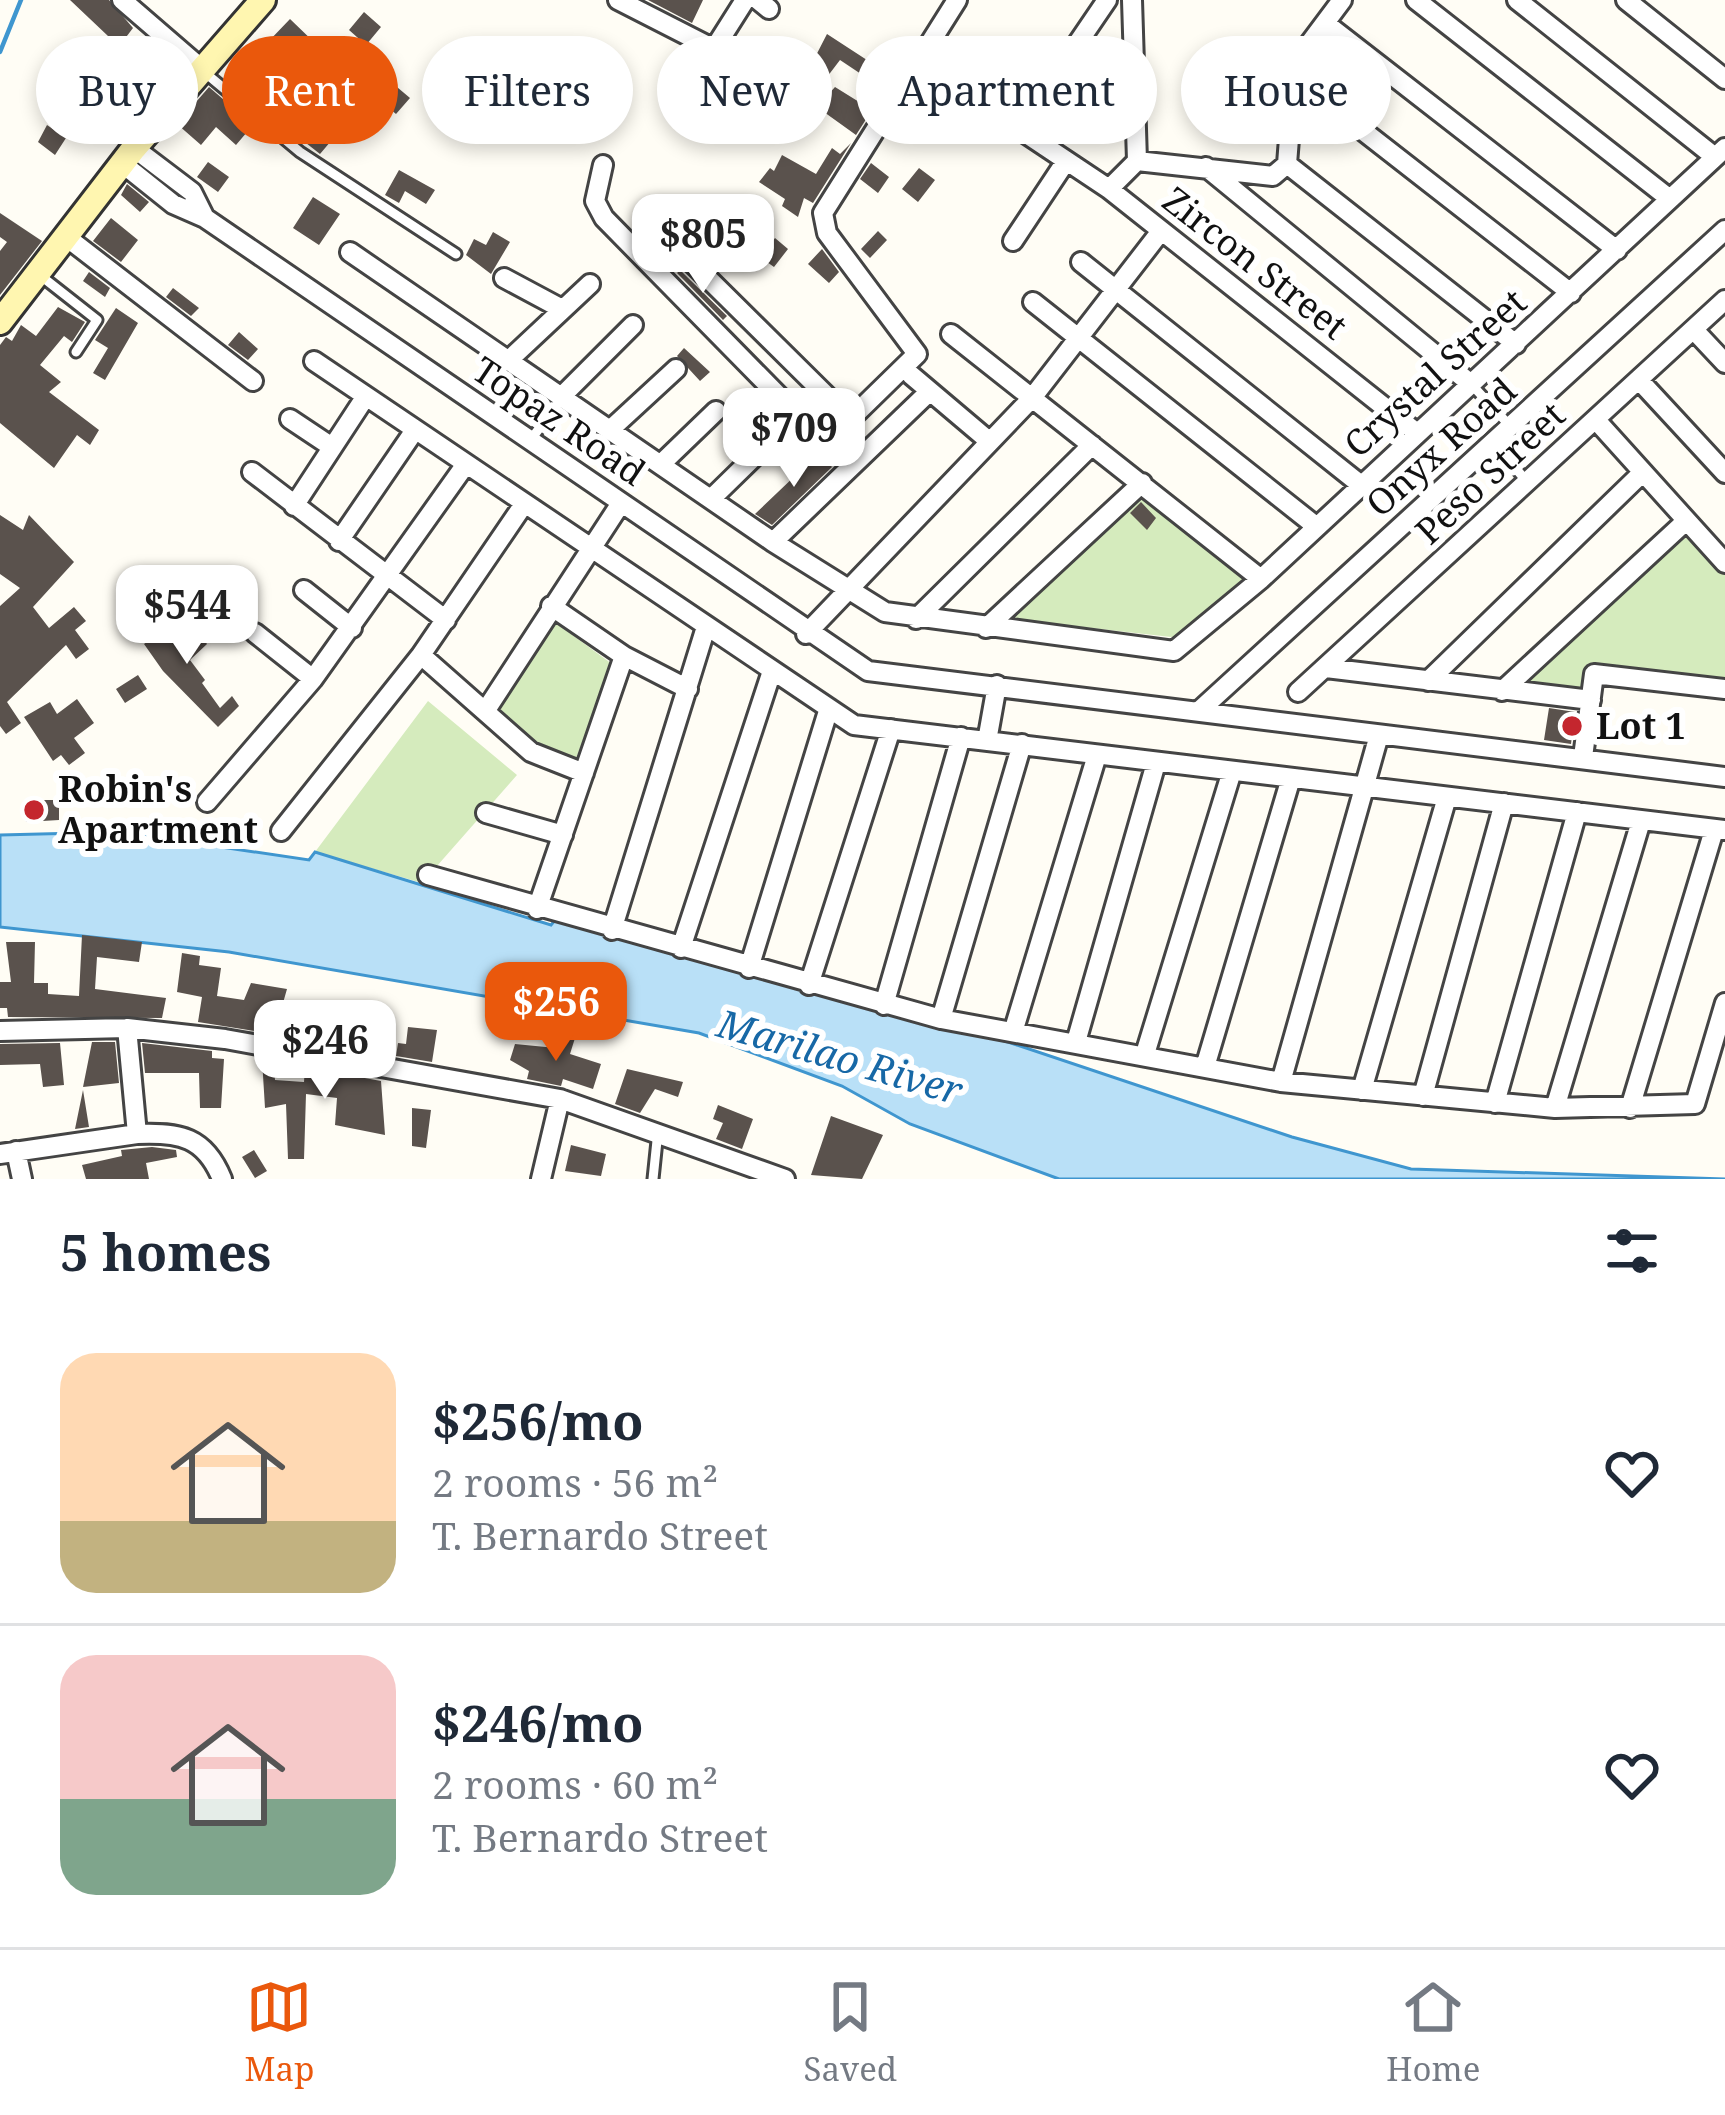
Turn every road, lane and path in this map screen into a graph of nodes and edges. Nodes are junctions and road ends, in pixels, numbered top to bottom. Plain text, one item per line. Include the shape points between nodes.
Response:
1 (122, 0) edge
2 (262, 0) edge
3 (618, 0) edge
4 (745, 0) edge
5 (958, 0) edge
6 (1107, 0) edge
7 (1132, 0) edge
8 (1342, 0) edge
9 (1416, 0) edge
10 (1517, 0) edge
11 (1626, 0) edge
12 (1325, 22) junction
13 (1083, 36) edge
14 (1315, 36) edge
15 (202, 69) junction
16 (1725, 79) edge
17 (1042, 144) edge
18 (1289, 144) edge
19 (1380, 144) edge
20 (1720, 153) edge
21 (128, 156) junction
22 (1066, 160) junction
23 (1137, 161) junction
24 (1287, 164) junction
25 (603, 165) dead end
26 (1206, 167) junction
27 (1109, 189) junction
28 (1670, 200) junction
29 (656, 227) dead end
30 (1725, 230) edge
31 (1161, 231) junction
32 (65, 236) junction
33 (1013, 241) dead end
34 (1617, 250) junction
35 (350, 252) dead end
36 (456, 254) dead end
37 (1081, 262) dead end
38 (37, 273) junction
39 (504, 278) dead end
40 (590, 284) dead end
41 (1115, 289) junction
42 (1571, 292) junction
43 (1725, 300) edge
44 (1033, 302) dead end
45 (562, 309) junction
46 (0, 322) edge
47 (633, 325) dead end
48 (1694, 330) junction
49 (951, 334) dead end
50 (1077, 338) junction
51 (1516, 344) junction
52 (76, 352) dead end
53 (510, 359) junction
54 (314, 361) dead end
55 (1725, 363) edge
56 (676, 369) dead end
57 (911, 375) dead end
58 (1639, 380) junction
59 (253, 381) dead end
60 (1472, 384) junction
61 (929, 392) junction
62 (564, 394) junction
63 (366, 396) junction
64 (1032, 398) junction
65 (716, 411) dead end
66 (849, 418) junction
67 (290, 419) dead end
68 (1596, 420) junction
69 (1511, 427) junction
70 (613, 428) junction
71 (415, 430) junction
72 (1418, 433) junction
73 (989, 441) junction
74 (530, 442) junction
75 (1494, 443) junction
76 (1092, 445) junction
77 (332, 447) junction
78 (758, 453) dead end
79 (466, 464) junction
80 (662, 464) junction
81 (252, 472) dead end
82 (1725, 472) edge
83 (1641, 473) junction
84 (1142, 483) junction
85 (1529, 484) junction
86 (1361, 485) junction
87 (712, 498) junction
88 (621, 503) junction
89 (524, 504) junction
90 (294, 506) junction
91 (1686, 521) junction
92 (1316, 527) junction
93 (339, 541) junction
94 (772, 542) junction
95 (588, 550) junction
96 (1725, 563) edge
97 (1261, 579) junction
98 (387, 580) junction
99 (847, 586) junction
100 (304, 590) dead end
101 (551, 606) junction
102 (916, 619) junction
103 (446, 620) junction
104 (706, 627) junction
105 (352, 628) junction
106 (986, 628) junction
107 (255, 632) dead end
108 (806, 634) junction
109 (421, 655) junction
110 (624, 656) junction
111 (1326, 668) junction
112 (772, 670) junction
113 (313, 679) junction
114 (1428, 681) junction
115 (997, 686) junction
116 (688, 689) junction
117 (1725, 689) edge
118 (1502, 691) junction
119 (1298, 692) dead end
120 (1591, 700) junction
121 (829, 708) junction
122 (486, 710) junction
123 (1199, 711) junction
124 (891, 729) junction
125 (1379, 734) junction
126 (962, 737) junction
127 (987, 741) junction
128 (1022, 744) junction
129 (1097, 755) junction
130 (1583, 757) junction
131 (1156, 763) junction
132 (1232, 771) junction
133 (584, 773) junction
134 (1725, 777) edge
135 (1291, 778) junction
136 (1366, 786) junction
137 (1447, 796) junction
138 (207, 802) dead end
139 (1504, 803) junction
140 (1577, 812) junction
141 (486, 813) dead end
142 (1641, 821) junction
143 (1720, 830) edge
144 (281, 831) dead end
145 (563, 835) junction
146 (428, 875) dead end
147 (537, 909) junction
148 (612, 930) junction
149 (681, 948) junction
150 (749, 968) junction
151 (809, 985) junction
152 (1725, 1004) edge
153 (884, 1005) junction
154 (941, 1019) junction
155 (127, 1028) junction
156 (1014, 1029) junction
157 (0, 1031) edge
158 (1076, 1042) junction
159 (1145, 1054) junction
160 (1204, 1067) junction
161 (1281, 1082) junction
162 (1362, 1090) junction
163 (1423, 1096) junction
164 (560, 1099) junction
165 (1495, 1103) junction
166 (1555, 1108) junction
167 (1630, 1108) junction
168 (658, 1130) junction
169 (137, 1134) junction
170 (8, 1152) edge
171 (22, 1179) edge
172 (222, 1179) edge
173 (541, 1179) edge
174 (653, 1179) edge
175 (785, 1179) edge

1 - 15 street
2 - 15 main road
3 - 4 street via 714,50
5 - 66 street via 823,213 827,233 917,354
6 - 13 street
7 - 23 street
8 - 12 street
9 - 28 street
10 - 20 street
11 - 16 street
12 - 14 street
12 - 34 street
15 - 21 main road
15 - 36 lane via 300,152
17 - 22 street, Zircon Street
18 - 24 street
19 - 42 street
20 - 28 street, Crystal Street
21 - 32 main road
21 - 74 street, Topaz Road via 191,192 205,218
22 - 27 street, Zircon Street
22 - 33 street
23 - 26 street
23 - 27 street
24 - 26 street via 1273,176
24 - 51 street
25 - 66 street via 596,201 604,218 819,437 833,436
26 - 60 street
27 - 31 street, Zircon Street
28 - 34 street, Crystal Street
29 - 66 street
30 - 69 street, Onyx Road
31 - 41 street
31 - 72 street, Zircon Street
32 - 38 main road
32 - 59 street
34 - 42 street, Crystal Street
35 - 53 street
37 - 41 street
38 - 46 main road
38 - 52 lane via 97,320
39 - 45 street
40 - 45 street
41 - 50 street
41 - 86 street
42 - 51 street, Crystal Street
43 - 48 street, Peso Street
44 - 50 street
45 - 53 street
47 - 62 street
48 - 55 street
48 - 58 street, Peso Street
49 - 64 street
50 - 64 street
50 - 92 street
51 - 60 street, Crystal Street
53 - 62 street
54 - 63 street
56 - 70 street
57 - 61 street
58 - 68 street, Peso Street
58 - 82 street
60 - 69 lane
60 - 72 street, Crystal Street
61 - 73 street
61 - 94 street
62 - 70 street
62 - 74 lane
63 - 71 street
63 - 77 street
64 - 73 street
64 - 76 street
65 - 80 street
67 - 77 street
68 - 83 street
68 - 85 street, Peso Street
69 - 75 street, Onyx Road
70 - 80 street
71 - 79 street
71 - 93 street
72 - 86 street, Crystal Street
73 - 99 street
74 - 88 street, Topaz Road
75 - 85 lane
75 - 123 street, Onyx Road
76 - 84 street
76 - 102 street
77 - 90 street
78 - 87 street
79 - 89 street
79 - 98 street
80 - 87 street
81 - 90 street
83 - 91 street
83 - 114 street
84 - 97 street
84 - 106 street
85 - 111 street, Peso Street
86 - 92 street, Crystal Street
87 - 94 street
88 - 95 street
88 - 108 street, Topaz Road
89 - 95 street
89 - 103 street
90 - 93 street
91 - 96 street
91 - 118 street
92 - 97 street, Crystal Street
93 - 98 street
94 - 99 street
95 - 101 street
95 - 104 street
97 - 106 street, Crystal Street via 1174,651
98 - 103 street
98 - 105 street
99 - 102 street via 885,613
99 - 108 street
100 - 105 street
101 - 110 street
101 - 122 street
102 - 106 street
103 - 109 street
104 - 112 street
104 - 116 street
105 - 113 street
107 - 113 street
108 - 115 street, Topaz Road via 868,671
109 - 122 street
109 - 144 street
110 - 116 street
110 - 133 street
111 - 114 street
111 - 119 street, Peso Street
112 - 121 street
112 - 149 street
113 - 138 street
114 - 118 street
115 - 123 street, Topaz Road
115 - 127 street
116 - 148 street
117 - 120 street via 1594,674
118 - 120 street
120 - 130 street
121 - 124 street via 854,725
121 - 150 street
122 - 133 street via 532,752
123 - 125 street, Topaz Road
124 - 126 street
124 - 151 street
125 - 130 street, Topaz Road
125 - 136 street
126 - 127 street
126 - 153 street
127 - 128 street
128 - 129 street
128 - 154 street
129 - 131 street
129 - 156 street
130 - 134 street, Topaz Road
131 - 132 street
131 - 158 street
132 - 135 street
132 - 159 street
133 - 145 street
135 - 136 street
135 - 160 street
136 - 137 street
136 - 161 street
137 - 139 street
137 - 162 street
139 - 140 street
139 - 163 street
140 - 142 street
140 - 165 street
141 - 145 street
142 - 143 street
142 - 166 street
143 - 167 street
145 - 147 street
146 - 147 street
147 - 148 street
148 - 149 street
149 - 150 street
150 - 151 street
151 - 153 street
152 - 167 street via 1695,1104
153 - 154 street
154 - 156 street
155 - 157 street
155 - 164 street
155 - 169 street
156 - 158 street
158 - 159 street
159 - 160 street
160 - 161 street
161 - 162 street
162 - 163 street
163 - 165 street
164 - 168 street
164 - 173 street
165 - 166 street
166 - 167 street
168 - 174 lane
168 - 175 street
169 - 170 street
169 - 172 street via 176,1132 204,1146
170 - 171 street

